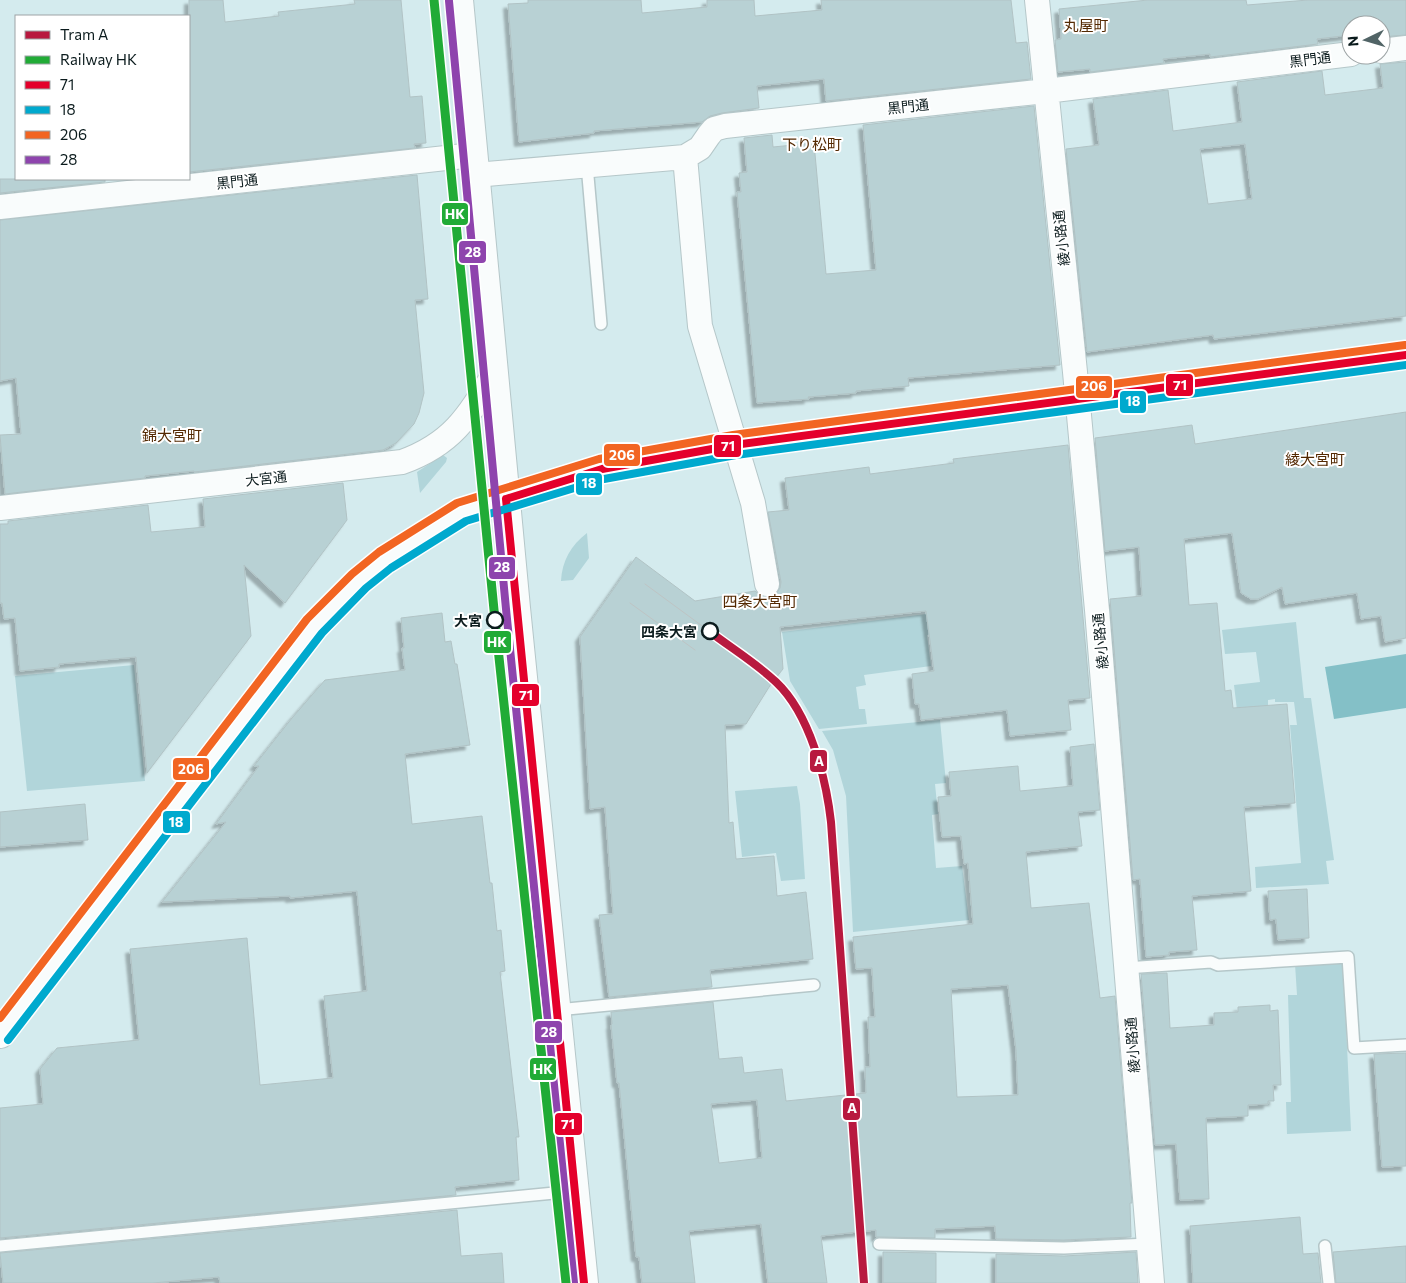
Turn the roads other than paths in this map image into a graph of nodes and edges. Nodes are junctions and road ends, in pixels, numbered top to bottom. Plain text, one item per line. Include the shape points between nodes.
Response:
1 (459, 0) edge
2 (1037, 0) edge
3 (1406, 48) edge
4 (1391, 50) edge
5 (1341, 55) edge
6 (1046, 91) junction
7 (685, 157) junction
8 (474, 165) junction
9 (587, 165) junction
10 (0, 207) edge
11 (601, 324) dead end
12 (1406, 355) edge
13 (494, 374) junction
14 (1078, 400) junction
15 (734, 445) junction
16 (506, 499) junction
17 (0, 508) edge
18 (767, 584) dead end
19 (1126, 968) junction
20 (814, 985) dead end
21 (557, 1010) junction
22 (0, 1034) edge
23 (1406, 1045) edge
24 (575, 1191) junction
25 (879, 1244) dead end
26 (1148, 1244) junction
27 (0, 1246) edge
28 (1326, 1246) dead end
29 (584, 1283) edge
30 (1152, 1283) edge
31 (1329, 1283) edge

1 - 8 street
2 - 6 street, 綾小路通
3 - 4 street
5 - 6 street, 黒門通
6 - 7 street, 黒門通 via 726,126 714,130 700,148
6 - 14 street, 綾小路通
7 - 9 street, 黒門通
7 - 15 street via 700,326
8 - 9 street, 黒門通
8 - 10 street, 黒門通
8 - 13 street
9 - 11 lane
12 - 14 street
13 - 16 street
13 - 17 street, 大宮通 via 459,426 427,451 402,462
14 - 15 street
14 - 19 street, 綾小路通
15 - 16 street via 602,469
15 - 18 street via 753,503
16 - 21 street
16 - 22 street via 462,512 398,551 359,581 314,626
19 - 23 lane via 1348,957 1354,1048
19 - 26 street, 綾小路通
20 - 21 lane
21 - 24 street
24 - 27 lane
24 - 29 street
25 - 26 lane via 1064,1248
26 - 30 street, 綾小路通
28 - 31 lane

